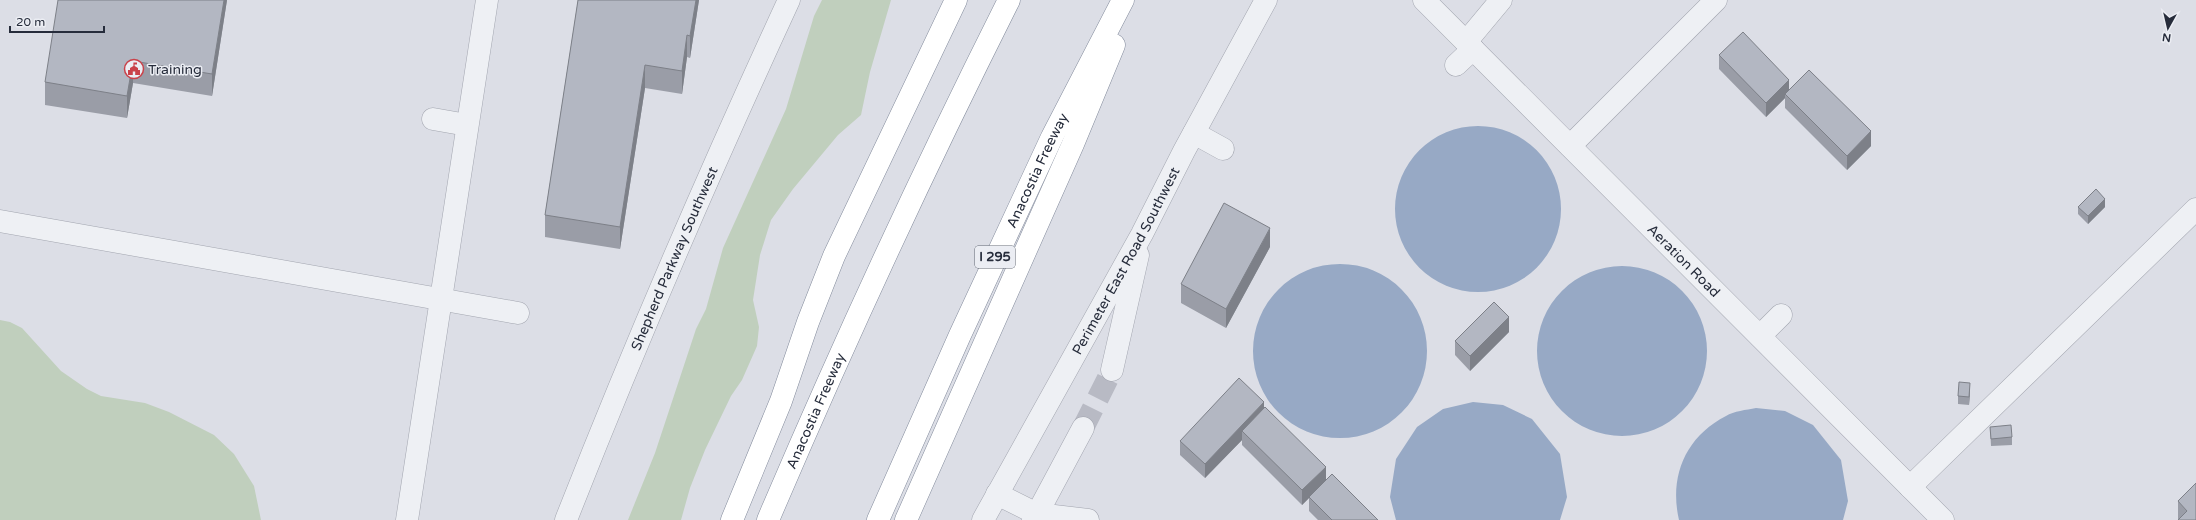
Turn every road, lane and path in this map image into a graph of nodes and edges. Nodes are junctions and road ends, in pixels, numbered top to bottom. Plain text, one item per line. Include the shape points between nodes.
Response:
1 (487, 0) edge
2 (789, 0) edge
3 (956, 0) edge
4 (1009, 0) edge
5 (1123, 0) edge
6 (1132, 0) edge
7 (1266, 0) edge
8 (1424, 0) edge
9 (1501, 0) edge
10 (1716, 0) edge
11 (1470, 45) junction
12 (1456, 65) dead end
13 (433, 119) dead end
14 (467, 125) junction
15 (1194, 133) junction
16 (1570, 146) junction
17 (1223, 149) dead end
18 (2196, 209) edge
19 (0, 221) edge
20 (1142, 234) junction
21 (440, 300) junction
22 (518, 313) dead end
23 (1781, 315) dead end
24 (1760, 336) junction
25 (1112, 370) tunnel mouth
26 (1083, 428) tunnel mouth
27 (1910, 487) junction
28 (997, 494) junction
29 (1035, 517) edge
30 (407, 520) edge
31 (566, 520) edge
32 (732, 520) edge
33 (768, 520) edge
34 (878, 520) edge
35 (906, 520) edge
36 (983, 520) edge
37 (1088, 520) edge
38 (1943, 520) edge

1 - 14 street
2 - 31 street, Shepherd Parkway Southwest via 606,417
3 - 32 highway via 834,256 779,408
4 - 33 highway, Anacostia Freeway via 892,242
5 - 34 highway, Anacostia Freeway / I 295 via 1052,137 1007,232
6 - 35 highway via 1073,144
7 - 15 street, Perimeter East Road Southwest
8 - 11 street, Aeration Road
9 - 11 street
10 - 16 street
11 - 12 street
11 - 16 street, Aeration Road
13 - 14 street
14 - 21 street
15 - 17 street
15 - 20 street, Perimeter East Road Southwest
16 - 24 street, Aeration Road
18 - 27 street
19 - 21 street
20 - 25 street
20 - 28 street, Perimeter East Road Southwest
21 - 22 street
21 - 30 street
23 - 24 street
24 - 27 street, Aeration Road
26 - 29 street
27 - 38 street, Aeration Road
28 - 29 street
28 - 36 street, Perimeter East Road Southwest
29 - 37 street

